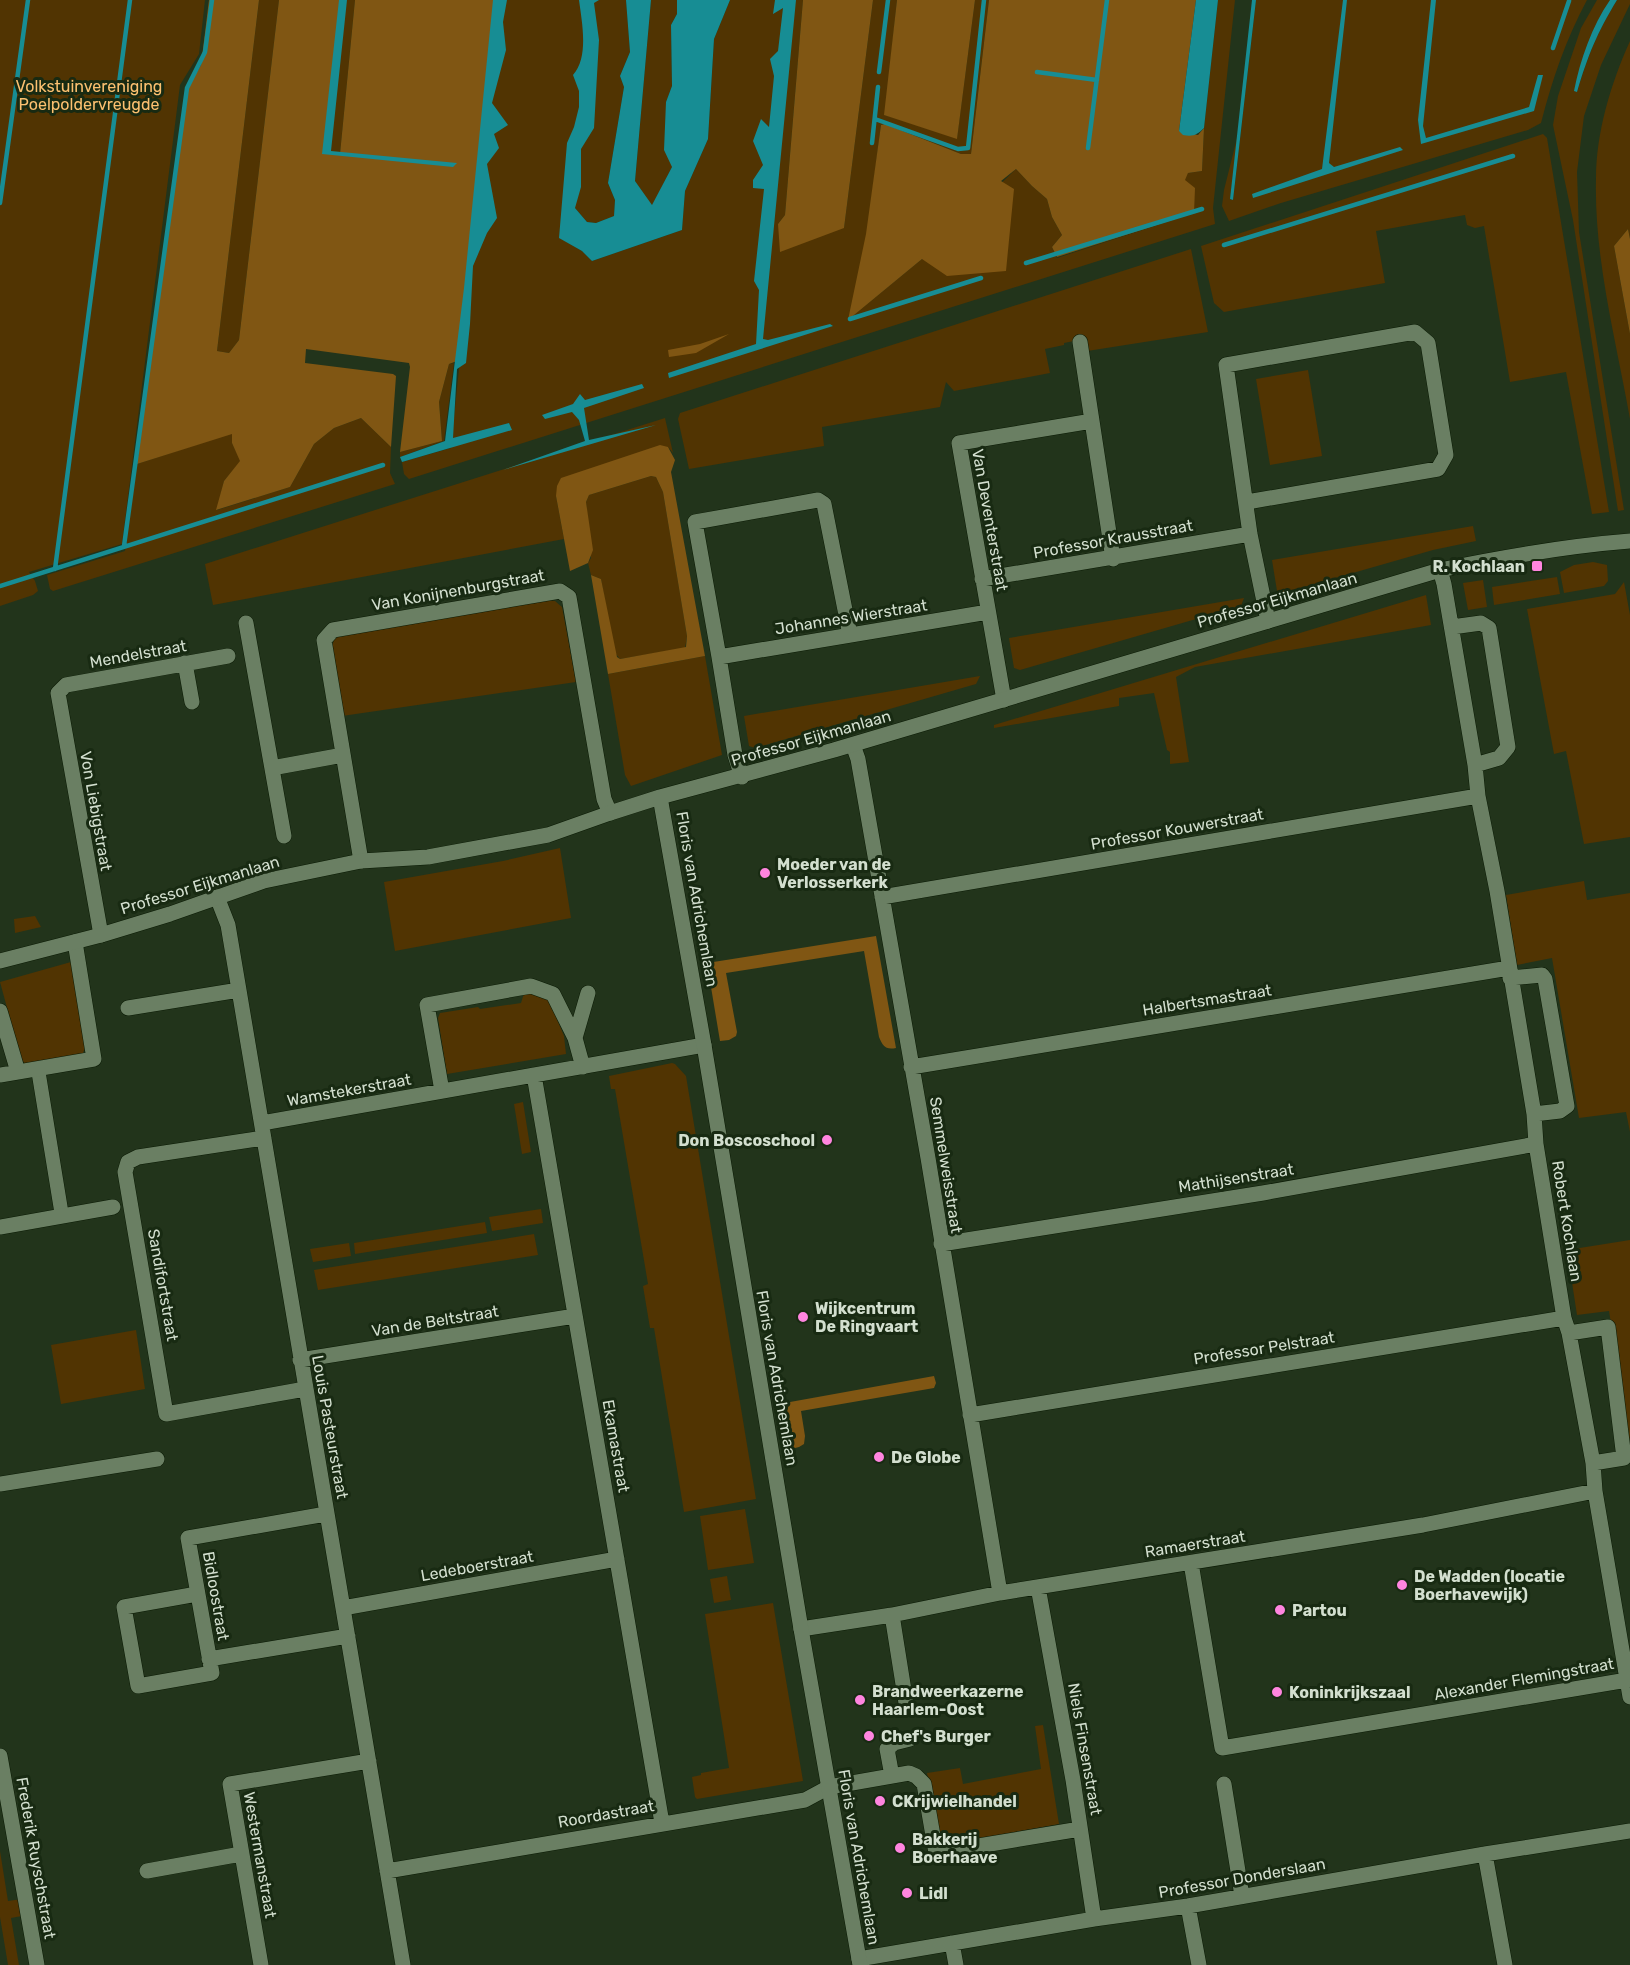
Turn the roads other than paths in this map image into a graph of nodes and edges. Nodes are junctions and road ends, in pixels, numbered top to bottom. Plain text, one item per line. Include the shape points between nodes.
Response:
1 (1080, 342) dead end
2 (1092, 421) junction
3 (1246, 502) junction
4 (1250, 534) junction
5 (1630, 541) edge
6 (1113, 559) junction
7 (1440, 570) junction
8 (982, 579) junction
9 (988, 612) junction
10 (1268, 621) junction
11 (246, 623) dead end
12 (1452, 627) junction
13 (850, 635) junction
14 (228, 656) dead end
15 (719, 657) junction
16 (185, 663) junction
17 (58, 693) joint
18 (1004, 700) junction
19 (192, 702) dead end
20 (853, 745) junction
21 (343, 755) junction
22 (1475, 765) junction
23 (272, 768) junction
24 (741, 777) junction
25 (1478, 796) junction
26 (660, 797) junction
27 (610, 813) junction
28 (284, 836) dead end
29 (361, 861) junction
30 (217, 897) junction
31 (882, 897) junction
32 (101, 935) junction
33 (75, 942) junction
34 (0, 960) edge
35 (1510, 973) junction
36 (239, 990) junction
37 (588, 993) dead end
38 (128, 1008) dead end
39 (0, 1011) edge
40 (575, 1038) junction
41 (704, 1045) junction
42 (583, 1067) junction
43 (911, 1067) junction
44 (38, 1069) junction
45 (18, 1072) junction
46 (0, 1075) edge
47 (534, 1075) junction
48 (442, 1092) junction
49 (1534, 1114) junction
50 (263, 1131) junction
51 (1536, 1144) junction
52 (113, 1207) dead end
53 (62, 1216) junction
54 (0, 1227) edge
55 (941, 1244) junction
56 (575, 1316) junction
57 (1564, 1318) junction
58 (1569, 1333) junction
59 (300, 1360) junction
60 (305, 1389) junction
61 (970, 1415) junction
62 (157, 1459) dead end
63 (1593, 1463) junction
64 (0, 1484) edge
65 (1595, 1491) junction
66 (326, 1514) junction
67 (617, 1558) junction
68 (1191, 1563) junction
69 (1038, 1587) junction
70 (1000, 1593) junction
71 (197, 1594) junction
72 (343, 1608) junction
73 (892, 1615) junction
74 (801, 1629) junction
75 (348, 1636) junction
76 (209, 1659) junction
77 (1627, 1662) edge
78 (1627, 1680) junction
79 (1630, 1697) edge
80 (906, 1703) dead end
81 (910, 1739) dead end
82 (0, 1756) edge
83 (369, 1761) junction
84 (892, 1776) junction
85 (1224, 1784) dead end
86 (829, 1787) junction
87 (662, 1823) junction
88 (1080, 1829) junction
89 (1630, 1831) edge
90 (241, 1854) junction
91 (1485, 1854) junction
92 (147, 1871) dead end
93 (387, 1871) junction
94 (1242, 1896) junction
95 (1188, 1906) junction
96 (1094, 1918) junction
97 (952, 1943) junction
98 (859, 1962) edge
99 (37, 1965) edge
100 (261, 1965) edge
101 (403, 1965) edge
102 (956, 1965) edge
103 (1199, 1965) edge
104 (1505, 1965) edge

1 - 2 street
2 - 6 street
2 - 8 street, Van Deventerstraat via 959,443
3 - 3 street via 1226,365 1415,332 1428,344 1446,455 1438,469
3 - 4 street
4 - 6 street, Professor Krausstraat
4 - 10 street
5 - 7 street, Professor Eijkmanlaan
6 - 8 street, Professor Krausstraat
7 - 10 street, Professor Eijkmanlaan
7 - 12 street, Robert Kochlaan
8 - 9 street, Van Deventerstraat
9 - 13 street, Johannes Wierstraat
9 - 18 street, Van Deventerstraat
10 - 18 street, Professor Eijkmanlaan
11 - 23 street
12 - 22 street, Robert Kochlaan
12 - 22 street via 1481,622 1489,628 1508,747 1500,758
13 - 15 street, Johannes Wierstraat
13 - 15 street via 824,504 818,500 695,522
14 - 16 street, Mendelstraat
15 - 24 street
16 - 17 street, Mendelstraat via 66,685
16 - 19 street
17 - 32 street, Von Liebigstraat
18 - 20 street, Professor Eijkmanlaan
20 - 24 street, Professor Eijkmanlaan
20 - 31 street, Semmelweisstraat
21 - 23 street
21 - 27 street, Van Konijnenburgstraat via 324,640 333,630 560,591 569,597 604,799
21 - 29 street, Van Konijnenburgstraat
22 - 25 street, Robert Kochlaan
23 - 28 street
24 - 26 street, Professor Eijkmanlaan
25 - 31 street, Professor Kouwerstraat
25 - 35 street, Robert Kochlaan
26 - 27 street, Professor Eijkmanlaan
26 - 41 street, Floris van Adrichemlaan
27 - 29 street, Professor Eijkmanlaan via 548,836 428,857
29 - 30 street, Professor Eijkmanlaan via 264,881
30 - 32 street, Professor Eijkmanlaan
30 - 36 street, Louis Pasteurstraat via 228,926
31 - 43 street, Semmelweisstraat
32 - 33 street, Professor Eijkmanlaan
33 - 34 street, Professor Eijkmanlaan
33 - 44 street via 94,1059
35 - 43 street, Halbertsmastraat
35 - 49 street, Robert Kochlaan
35 - 49 street via 1542,975 1545,979 1565,1094 1567,1106 1560,1111
36 - 38 street
36 - 50 street, Louis Pasteurstraat
37 - 40 street
39 - 45 street
40 - 42 street
40 - 48 street via 553,994 531,986 427,1005
41 - 42 street, Wamstekerstraat
41 - 74 street, Floris van Adrichemlaan
42 - 47 street, Wamstekerstraat
43 - 55 street, Semmelweisstraat
44 - 45 street
44 - 53 street
45 - 46 street
47 - 48 street, Wamstekerstraat
47 - 56 street, Ekamastraat
48 - 50 street, Wamstekerstraat
49 - 51 street, Robert Kochlaan
50 - 59 street, Louis Pasteurstraat
50 - 60 street, Sandifortstraat via 138,1157 128,1162 125,1172 166,1414
51 - 55 street, Mathijsenstraat via 1263,1193
51 - 57 street, Robert Kochlaan
52 - 53 street
53 - 54 street
55 - 61 street, Semmelweisstraat
56 - 59 street, Van de Beltstraat
56 - 67 street, Ekamastraat
57 - 58 street, Robert Kochlaan
57 - 61 street, Professor Pelstraat
58 - 63 street, Robert Kochlaan
58 - 63 street via 1608,1327 1624,1458
59 - 60 street, Louis Pasteurstraat
60 - 66 street, Louis Pasteurstraat
61 - 70 street, Semmelweisstraat
62 - 64 street
63 - 65 street, Robert Kochlaan
65 - 68 street, Ramaerstraat via 1461,1519
65 - 77 street, Robert Kochlaan
66 - 71 street, Bidloostraat via 188,1538
66 - 72 street, Louis Pasteurstraat
67 - 72 street, Ledeboerstraat
67 - 87 street, Ekamastraat
68 - 69 street, Ramaerstraat
68 - 78 street, Alexander Flemingstraat via 1222,1748
69 - 70 street, Ramaerstraat
69 - 88 street, Niels Finsenstraat
70 - 73 street, Ramaerstraat
71 - 76 street, Bidloostraat
71 - 76 street via 124,1607 138,1686 212,1673
72 - 75 street, Louis Pasteurstraat
73 - 74 street, Ramaerstraat
73 - 80 street
74 - 86 street, Floris van Adrichemlaan
75 - 76 street, Bidloostraat
75 - 83 street, Louis Pasteurstraat
77 - 78 street, Robert Kochlaan
78 - 79 street, Robert Kochlaan
81 - 84 street via 886,1749
82 - 99 street, Frederik Ruyschstraat
83 - 90 street, Westermanstraat via 230,1784
83 - 93 street, Louis Pasteurstraat
84 - 86 street, Roordastraat
84 - 88 street, Roordastraat via 909,1773 924,1784 936,1853
85 - 94 street
86 - 87 street, Roordastraat via 806,1800
86 - 98 street, Floris van Adrichemlaan
87 - 93 street, Roordastraat
88 - 96 street, Niels Finsenstraat
89 - 91 street, Professor Donderslaan
90 - 92 street
90 - 100 street, Westermanstraat
91 - 94 street, Professor Donderslaan
91 - 104 street
93 - 101 street, Louis Pasteurstraat
94 - 95 street, Professor Donderslaan
95 - 96 street, Professor Donderslaan
95 - 103 street
96 - 97 street, Professor Donderslaan
97 - 98 street, Professor Donderslaan
97 - 102 street

